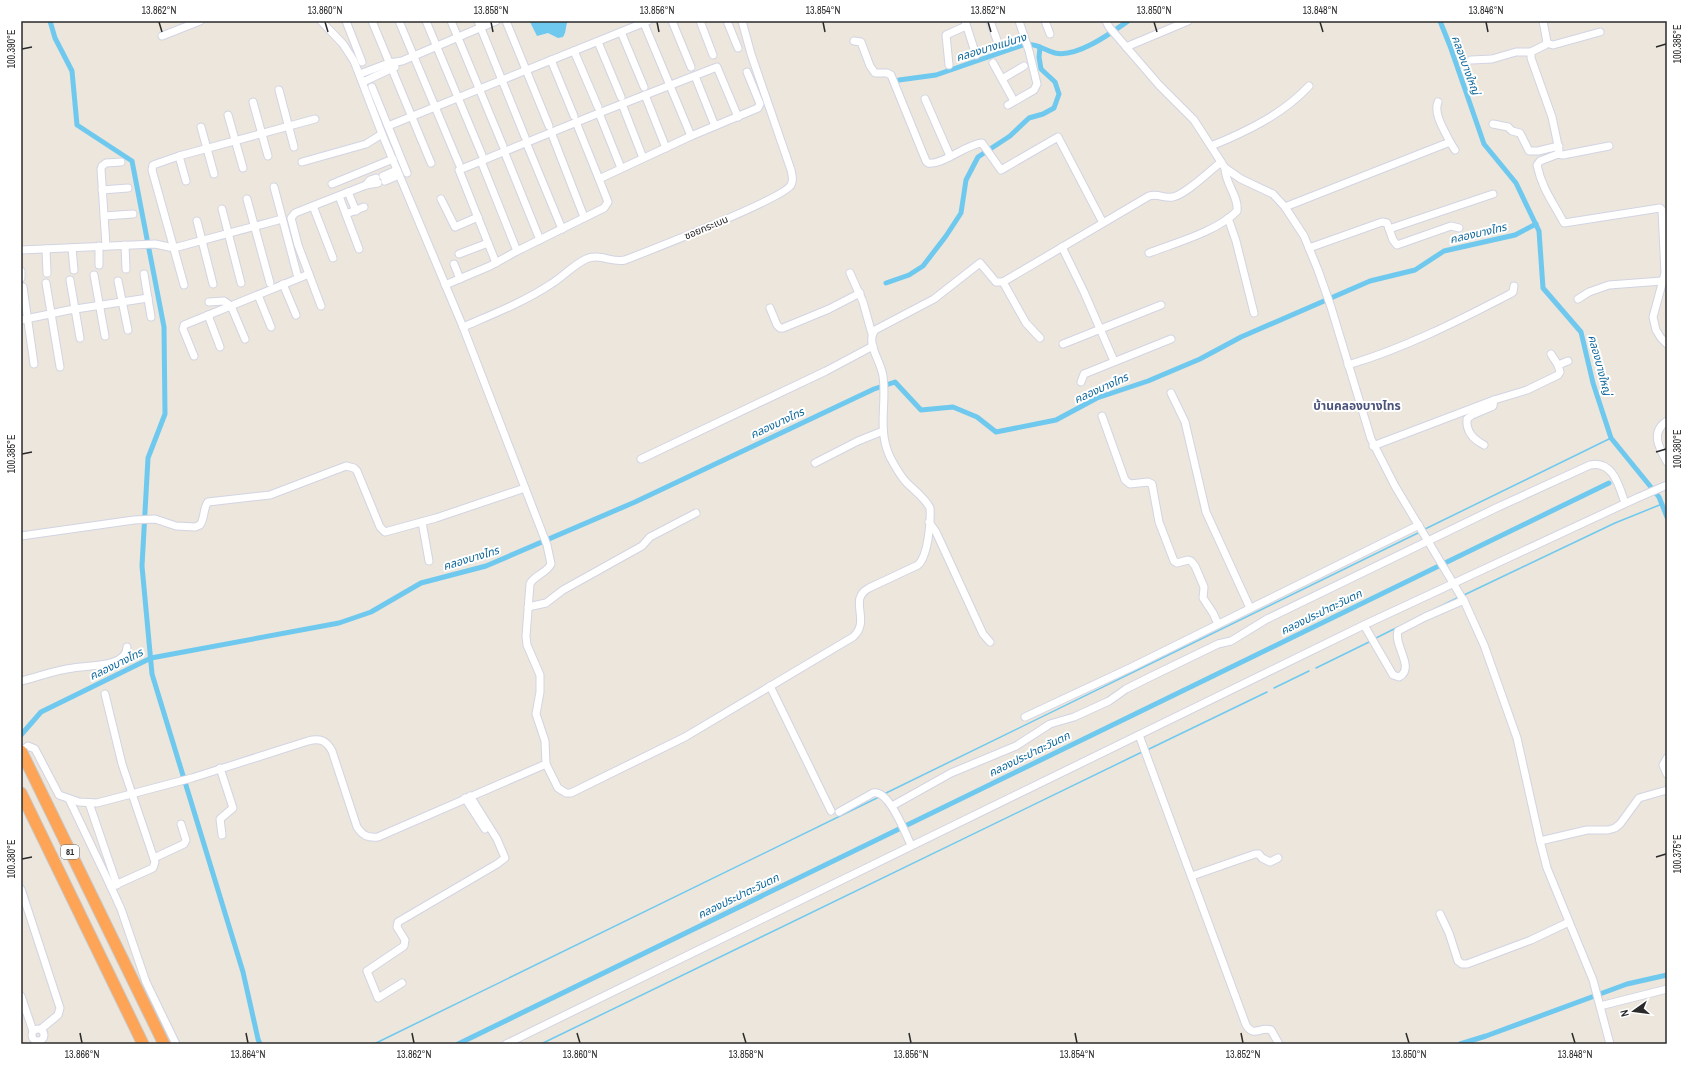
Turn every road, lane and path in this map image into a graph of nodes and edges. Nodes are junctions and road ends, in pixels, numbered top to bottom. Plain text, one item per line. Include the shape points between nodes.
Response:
1 (200, 21) edge
2 (321, 21) edge
3 (346, 21) edge
4 (372, 21) edge
5 (399, 21) edge
6 (426, 21) edge
7 (451, 21) edge
8 (496, 21) edge
9 (506, 21) edge
10 (672, 21) edge
11 (700, 21) edge
12 (727, 21) edge
13 (742, 21) edge
14 (990, 21) edge
15 (1019, 21) edge
16 (1045, 21) edge
17 (1188, 21) edge
18 (1543, 21) edge
19 (645, 22) edge
20 (479, 24) edge
21 (966, 24) edge
22 (1108, 24) edge
23 (621, 32) junction
24 (1600, 32) dead end
25 (1050, 34) dead end
26 (162, 36) dead end
27 (458, 37) junction
28 (854, 41) dead end
29 (598, 42) junction
30 (998, 43) dead end
31 (1546, 43) junction
32 (436, 46) junction
33 (1126, 47) junction
34 (738, 48) dead end
35 (574, 51) junction
36 (1531, 52) junction
37 (713, 55) dead end
38 (976, 55) dead end
39 (414, 56) junction
40 (551, 60) junction
41 (1471, 60) dead end
42 (362, 62) dead end
43 (993, 63) dead end
44 (949, 65) dead end
45 (391, 66) junction
46 (1024, 66) dead end
47 (692, 67) dead end
48 (526, 70) junction
49 (747, 72) dead end
50 (360, 74) junction
51 (695, 76) junction
52 (1002, 79) junction
53 (502, 80) junction
54 (363, 82) junction
55 (670, 85) junction
56 (1309, 86) dead end
57 (372, 87) dead end
58 (279, 90) dead end
59 (479, 90) junction
60 (645, 91) junction
61 (458, 98) junction
62 (925, 99) dead end
63 (621, 101) junction
64 (253, 102) dead end
65 (1438, 102) dead end
66 (435, 107) junction
67 (598, 110) junction
68 (228, 116) dead end
69 (412, 117) junction
70 (738, 117) junction
71 (315, 119) dead end
72 (575, 119) junction
73 (1493, 124) dead end
74 (289, 126) junction
75 (388, 126) junction
76 (715, 126) junction
77 (201, 127) dead end
78 (550, 129) junction
79 (262, 133) junction
80 (382, 134) junction
81 (691, 136) junction
82 (235, 140) junction
83 (526, 140) junction
84 (1450, 142) junction
85 (1211, 146) junction
86 (1559, 146) junction
87 (1609, 146) dead end
88 (294, 147) dead end
89 (207, 148) junction
90 (666, 148) junction
91 (503, 149) junction
92 (1455, 150) dead end
93 (1558, 154) junction
94 (179, 156) junction
95 (268, 156) dead end
96 (950, 156) junction
97 (481, 158) junction
98 (643, 158) junction
99 (393, 159) junction
100 (122, 162) dead end
101 (302, 162) dead end
102 (431, 162) dead end
103 (458, 164) dead end
104 (1223, 165) junction
105 (243, 168) dead end
106 (621, 168) junction
107 (398, 173) junction
108 (407, 173) dead end
109 (214, 174) dead end
110 (599, 179) junction
111 (186, 181) dead end
112 (332, 184) dead end
113 (274, 187) dead end
114 (128, 188) dead end
115 (102, 190) junction
116 (348, 192) junction
117 (1493, 194) dead end
118 (339, 196) junction
119 (247, 199) dead end
120 (441, 199) dead end
121 (313, 206) junction
122 (1285, 207) junction
123 (364, 208) dead end
124 (222, 209) dead end
125 (356, 211) junction
126 (133, 214) dead end
127 (346, 214) junction
128 (104, 216) junction
129 (478, 217) junction
130 (584, 218) junction
131 (1228, 218) junction
132 (282, 219) junction
133 (197, 221) dead end
134 (1103, 222) junction
135 (255, 227) junction
136 (1459, 228) dead end
137 (562, 229) junction
138 (1389, 229) junction
139 (169, 231) junction
140 (228, 234) junction
141 (540, 240) junction
142 (202, 242) junction
143 (488, 243) junction
144 (155, 244) junction
145 (125, 245) junction
146 (102, 246) junction
147 (1062, 247) junction
148 (72, 248) junction
149 (174, 248) junction
150 (1309, 248) junction
151 (46, 249) junction
152 (359, 249) dead end
153 (21, 250) edge
154 (517, 250) junction
155 (1149, 253) dead end
156 (459, 254) dead end
157 (333, 258) dead end
158 (496, 263) junction
159 (454, 264) dead end
160 (99, 266) dead end
161 (126, 269) dead end
162 (74, 270) dead end
163 (21, 271) edge
164 (47, 273) dead end
165 (850, 273) dead end
166 (1666, 273) edge
167 (144, 274) dead end
168 (297, 274) dead end
169 (309, 274) junction
170 (94, 275) dead end
171 (21, 278) edge
172 (460, 279) junction
173 (70, 280) dead end
174 (118, 281) dead end
175 (1662, 281) junction
176 (1003, 282) junction
177 (46, 283) dead end
178 (241, 283) dead end
179 (270, 283) dead end
180 (214, 284) dead end
181 (283, 284) junction
182 (445, 285) junction
183 (184, 286) dead end
184 (1514, 286) dead end
185 (23, 288) dead end
186 (860, 293) junction
187 (258, 294) junction
188 (148, 298) junction
189 (1578, 299) dead end
190 (123, 301) junction
191 (210, 302) dead end
192 (100, 305) junction
193 (231, 306) junction
194 (321, 306) dead end
195 (1161, 306) dead end
196 (770, 308) dead end
197 (76, 309) junction
198 (51, 313) junction
199 (1254, 313) dead end
200 (208, 315) junction
201 (296, 315) dead end
202 (151, 317) dead end
203 (25, 319) edge
204 (271, 327) dead end
205 (463, 327) junction
206 (1100, 329) junction
207 (128, 330) dead end
208 (872, 334) junction
209 (104, 336) dead end
210 (80, 338) dead end
211 (1040, 338) dead end
212 (1171, 338) dead end
213 (245, 339) dead end
214 (1063, 344) dead end
215 (1667, 344) edge
216 (873, 346) junction
217 (220, 347) dead end
218 (1551, 354) dead end
219 (194, 356) dead end
220 (1114, 361) junction
221 (1568, 361) dead end
222 (34, 364) dead end
223 (1348, 365) junction
224 (1558, 365) junction
225 (60, 367) dead end
226 (1081, 382) dead end
227 (1171, 393) dead end
228 (1494, 400) junction
229 (1102, 416) dead end
230 (1667, 421) edge
231 (883, 431) junction
232 (1484, 445) dead end
233 (1373, 446) junction
234 (641, 459) dead end
235 (1667, 462) edge
236 (815, 463) dead end
237 (1667, 485) edge
238 (525, 488) junction
239 (1625, 503) junction
240 (696, 513) dead end
241 (422, 522) junction
242 (929, 522) junction
243 (1421, 529) junction
244 (21, 536) edge
245 (1429, 540) junction
246 (429, 561) dead end
247 (1453, 582) junction
248 (1462, 597) junction
249 (528, 607) junction
250 (1250, 608) junction
251 (1218, 624) junction
252 (1364, 625) junction
253 (990, 642) dead end
254 (127, 647) dead end
255 (21, 681) edge
256 (770, 686) junction
257 (105, 694) dead end
258 (1025, 717) dead end
259 (1139, 735) junction
260 (22, 756) edge
261 (1667, 758) edge
262 (546, 764) junction
263 (220, 768) junction
264 (1667, 774) edge
265 (1667, 790) edge
266 (21, 793) edge
267 (133, 795) junction
268 (467, 797) junction
269 (69, 800) junction
270 (89, 803) junction
271 (892, 807) junction
272 (831, 811) dead end
273 (839, 812) dead end
274 (181, 824) dead end
275 (222, 835) dead end
276 (1540, 841) junction
277 (910, 843) junction
278 (154, 858) junction
279 (1278, 858) dead end
280 (1192, 876) junction
281 (114, 886) junction
282 (21, 889) edge
283 (29, 913) junction
284 (1440, 914) dead end
285 (21, 916) edge
286 (1569, 922) junction
287 (402, 983) dead end
288 (1667, 989) edge
289 (21, 996) edge
290 (1599, 1003) junction
291 (41, 1029) junction
292 (33, 1031) junction
293 (46, 1041) edge
294 (30, 1042) edge
295 (143, 1044) edge
296 (164, 1044) edge
297 (176, 1044) edge
298 (506, 1044) edge
299 (1279, 1044) edge
300 (1610, 1044) edge

1 - 26 street
2 - 50 street via 348,51
3 - 42 street
4 - 45 street
5 - 39 street
6 - 32 street
7 - 27 street
8 - 20 street
9 - 48 street
10 - 47 street
11 - 37 street
12 - 34 street
13 - 205 street, ซอยกระเบน via 791,170 793,181 789,188 689,235 625,260 613,261 596,257 585,259 551,285
14 - 30 street
15 - 52 street via 1029,51 1036,88 1011,103
16 - 25 street
17 - 33 street
18 - 31 street
19 - 23 street
19 - 55 street
20 - 27 street
20 - 53 street
21 - 38 street
21 - 44 street via 946,34
22 - 33 street
23 - 29 street
23 - 60 street
24 - 31 street via 1553,45
27 - 32 street
27 - 59 street
28 - 96 street via 861,42 875,72 887,72 891,75 926,161 932,164
29 - 35 street
29 - 63 street
31 - 36 street
32 - 39 street
32 - 61 street
33 - 85 street via 1194,120
35 - 40 street
35 - 67 street
36 - 41 street
36 - 86 street via 1530,58 1552,116
39 - 45 street
39 - 66 street
40 - 48 street
40 - 72 street
43 - 52 street
45 - 50 street
45 - 54 street
45 - 69 street
46 - 52 street
48 - 53 street
48 - 78 street
49 - 70 street via 760,104 758,108
50 - 54 street
51 - 55 street
51 - 70 street via 717,67
51 - 76 street
53 - 59 street
53 - 83 street
54 - 80 street
55 - 60 street
55 - 81 street
56 - 85 street via 1287,108
57 - 75 street
58 - 74 street
59 - 61 street
59 - 91 street
60 - 63 street
60 - 90 street
61 - 66 street
61 - 97 street
62 - 96 street
63 - 67 street
63 - 98 street
64 - 79 street
65 - 84 street via 1436,108
66 - 69 street
66 - 103 street
67 - 72 street
67 - 106 street
68 - 82 street
69 - 75 street
69 - 102 street
70 - 76 street
71 - 74 street
72 - 78 street
72 - 110 street
73 - 86 street via 1520,133 1529,151
74 - 79 street
74 - 88 street
75 - 108 street
76 - 81 street
77 - 89 street
78 - 83 street
78 - 130 street
79 - 82 street
79 - 95 street
80 - 99 street
80 - 101 street via 366,144
81 - 90 street
82 - 89 street
82 - 105 street
83 - 91 street
83 - 137 street
84 - 92 street
84 - 122 street
85 - 104 street
86 - 93 street
87 - 93 street
89 - 94 street
89 - 109 street
90 - 98 street
91 - 97 street
91 - 141 street
93 - 166 street via 1540,161 1538,165 1546,195 1564,223 1660,208 1664,212
94 - 111 street
94 - 139 street via 156,163 152,167
96 - 134 street via 982,142 1000,170 1058,137
97 - 129 street via 459,170
97 - 154 street
98 - 106 street
99 - 107 street
99 - 112 street
100 - 115 street via 106,163 102,166
104 - 122 street via 1241,179 1273,194
104 - 131 street via 1238,208
104 - 134 street via 1178,196 1149,196
106 - 110 street
107 - 116 street via 370,180 366,185
107 - 182 street
110 - 130 street via 608,202 607,206
113 - 132 street
114 - 115 street
115 - 128 street
116 - 118 street
116 - 125 street
117 - 138 street
118 - 121 street
118 - 127 street
119 - 135 street
120 - 129 street via 455,227
121 - 157 street
121 - 169 street via 295,213 291,218
122 - 150 street
123 - 125 street
124 - 140 street
125 - 127 street
126 - 128 street
127 - 152 street
128 - 146 street
129 - 143 street
130 - 137 street
131 - 155 street via 1210,229
131 - 199 street
132 - 135 street
132 - 168 street
133 - 142 street
134 - 147 street
135 - 140 street
135 - 179 street
136 - 138 street via 1451,226 1400,245 1394,243
137 - 141 street
138 - 150 street via 1385,222 1377,223
139 - 144 street via 167,236
139 - 149 street
140 - 142 street
140 - 178 street
141 - 154 street
142 - 149 street
142 - 180 street
143 - 156 street
143 - 158 street
144 - 145 street
144 - 149 street
145 - 146 street
145 - 161 street
146 - 148 street
146 - 160 street
147 - 176 street
147 - 206 street
148 - 151 street
148 - 162 street
149 - 183 street
150 - 223 street via 1331,307
151 - 153 street
151 - 164 street
154 - 158 street
158 - 172 street
159 - 172 street
163 - 171 street
165 - 186 street
166 - 175 street
167 - 188 street
169 - 181 street
169 - 194 street
170 - 192 street
172 - 182 street
173 - 197 street
174 - 190 street
175 - 189 street via 1609,284
175 - 215 street via 1653,317 1660,338
176 - 208 street via 996,282 980,263 934,298 880,326
176 - 211 street via 1026,323
177 - 198 street
181 - 187 street
181 - 201 street
182 - 205 street
184 - 223 street via 1510,294 1437,330 1382,355
185 - 203 street
186 - 196 street via 783,328 777,325
186 - 208 street
187 - 193 street
187 - 204 street
188 - 190 street
188 - 202 street
190 - 192 street
190 - 207 street
191 - 193 street via 224,301
192 - 197 street
192 - 209 street
193 - 200 street
193 - 213 street
195 - 206 street
197 - 198 street
197 - 210 street
198 - 203 street
198 - 225 street
200 - 217 street
200 - 219 street via 183,327
203 - 222 street
205 - 238 street
206 - 214 street
206 - 220 street
208 - 216 street
212 - 220 street
216 - 231 street via 883,375
216 - 234 street
218 - 224 street
220 - 226 street via 1084,374
221 - 224 street
223 - 233 street
224 - 228 street via 1560,372 1552,378 1527,390
227 - 250 street via 1185,422 1206,512
228 - 232 street via 1493,406 1467,419 1470,435
228 - 233 street
229 - 251 street via 1126,480 1130,484 1152,484 1160,522 1174,561 1178,563 1188,560 1195,566 1204,587 1203,598
230 - 235 street via 1657,431 1657,439
231 - 236 street
231 - 242 street via 890,457 898,471 928,504
233 - 243 street
237 - 239 street
238 - 241 street
238 - 249 street via 543,533 551,564 546,571 532,579 528,590
239 - 245 street via 1612,473 1606,466 1596,464
239 - 247 street
240 - 249 street via 650,537 642,546 563,590 546,603
241 - 244 street via 389,533 383,531 357,471 346,466 270,495 208,502 205,505 203,521 195,527 176,526 155,519 134,520
241 - 246 street
242 - 253 street
242 - 256 street via 922,561 861,593 861,626 857,634
243 - 245 street
243 - 250 street
245 - 247 street
245 - 271 street via 1267,619 1231,641 1218,644 1126,689 1109,701 1074,717 1050,724 1016,746 951,773
247 - 248 street
247 - 252 street
248 - 252 street via 1398,632 1397,639 1406,668 1399,677 1393,675
248 - 276 street via 1484,645 1517,738
249 - 262 street via 526,636 540,675 536,714 545,741
250 - 251 street
251 - 258 street
252 - 259 street
254 - 255 street via 123,656 101,666 73,668
256 - 262 street via 685,737 571,793 558,788
256 - 272 street
257 - 267 street via 122,764
259 - 277 street
259 - 280 street
260 - 269 street via 31,752 38,755 57,793
260 - 296 highway, 81
261 - 264 street via 1663,765
262 - 268 street
263 - 267 street
263 - 268 street via 321,739 332,751 357,827 364,836 371,837
263 - 275 street via 233,808 220,819
265 - 276 street via 1639,798 1615,828 1587,830
266 - 295 highway, 81
267 - 270 street via 106,802
267 - 278 street
268 - 287 street via 494,843 499,845 504,859 397,924 405,940 404,946 367,971 378,998
269 - 270 street
269 - 281 street
270 - 281 street
271 - 273 street via 884,796 876,792
271 - 277 street
274 - 278 street via 186,840 184,844
276 - 286 street via 1547,868
277 - 298 street via 726,938
278 - 281 street via 153,868
279 - 280 street via 1270,862 1255,854
280 - 299 street via 1246,1025 1254,1032 1272,1030
281 - 297 street via 146,982
282 - 283 street
283 - 285 street
283 - 291 street via 60,1008 56,1018
284 - 286 street via 1458,961 1462,964 1513,947
286 - 290 street via 1594,983
288 - 290 street
289 - 292 street
290 - 300 street
291 - 292 street
291 - 293 street
292 - 294 street
293 - 294 street

